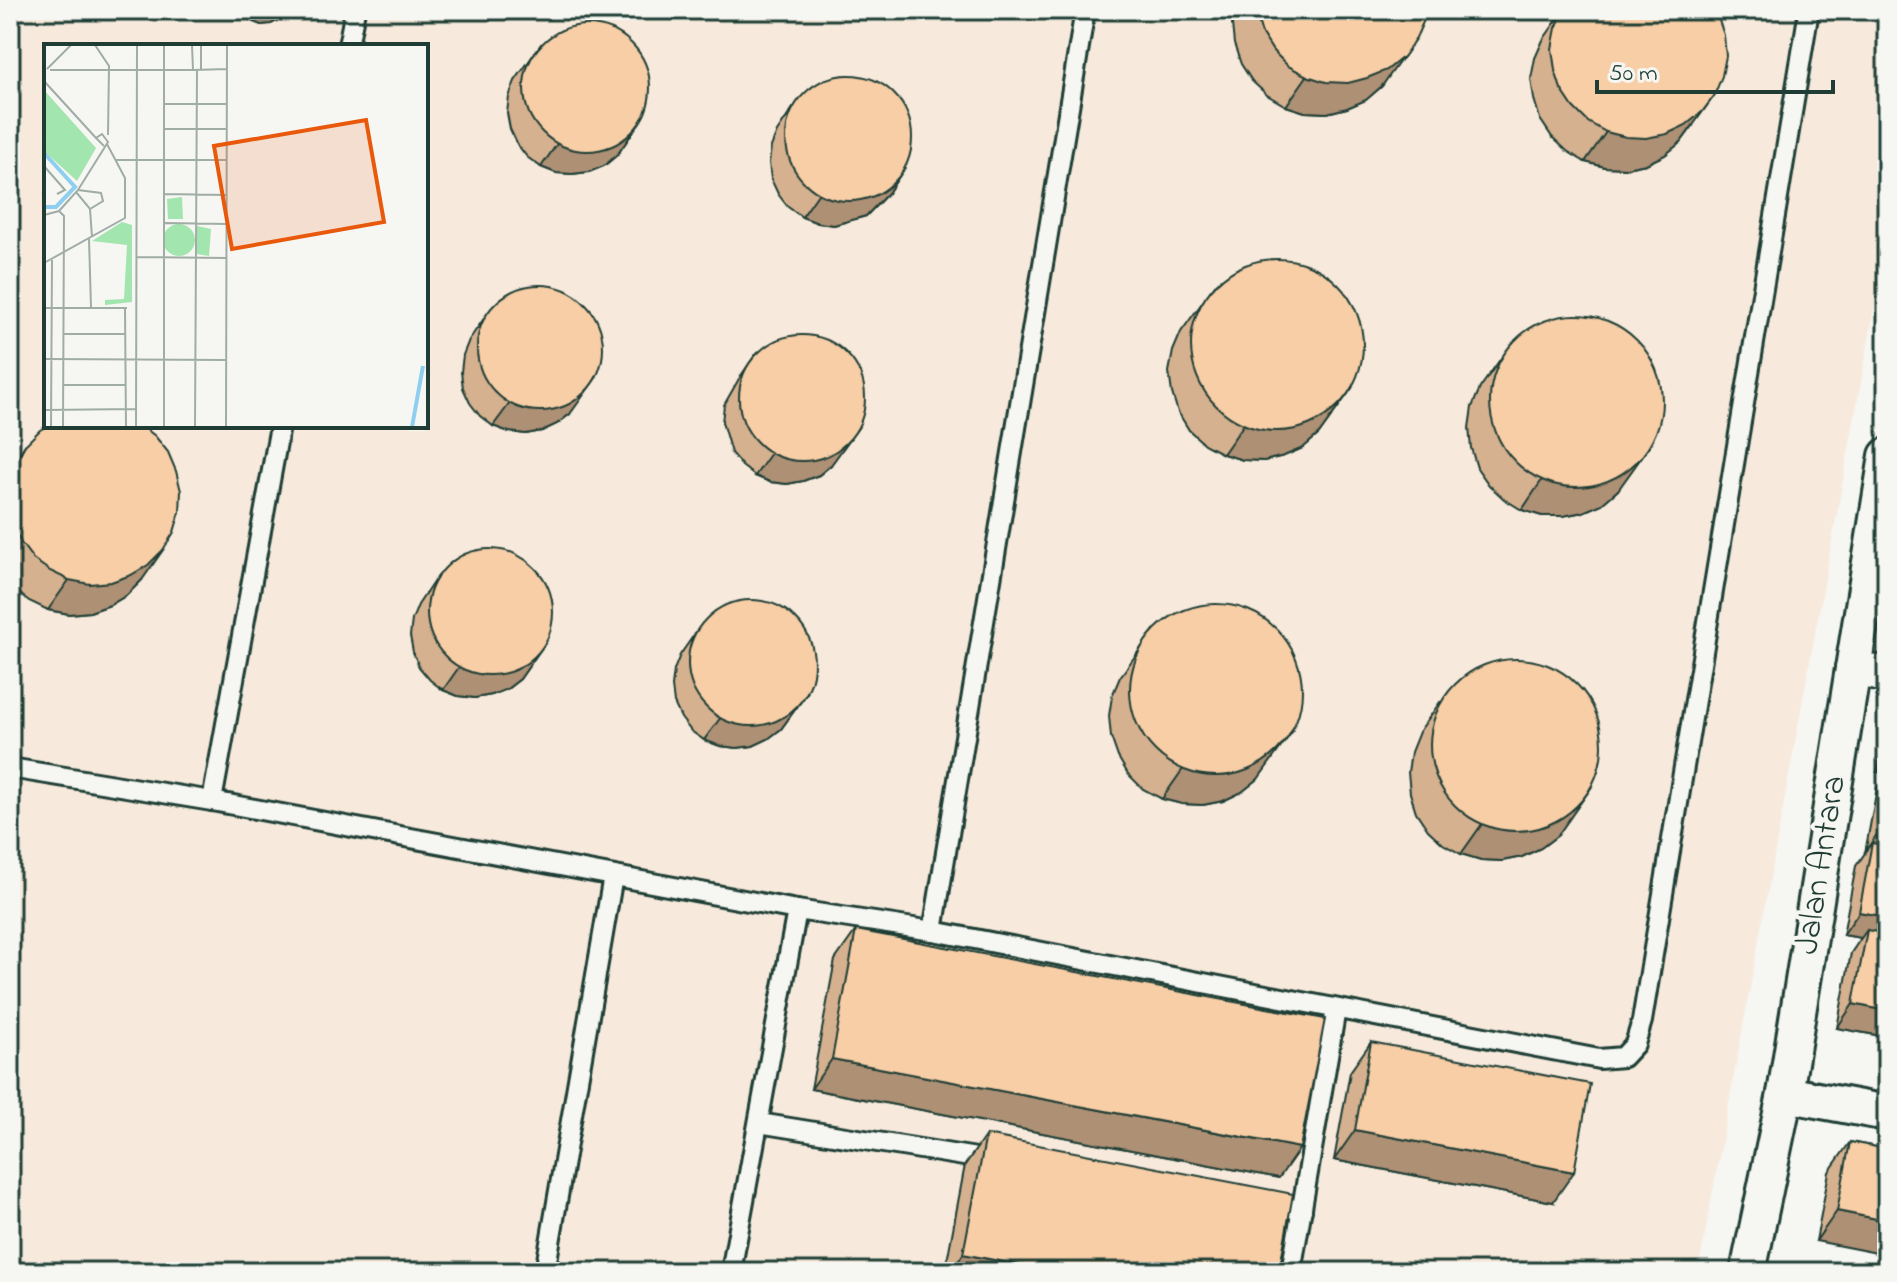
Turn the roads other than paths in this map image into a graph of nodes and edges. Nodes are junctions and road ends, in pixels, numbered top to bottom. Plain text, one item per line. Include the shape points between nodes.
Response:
1 (355, 10) edge
2 (1085, 10) edge
3 (1809, 10) edge
4 (348, 44) edge
5 (280, 428) edge
6 (1887, 456) edge
7 (1853, 668) junction
8 (1887, 675) edge
9 (10, 768) edge
10 (212, 801) junction
11 (613, 876) junction
12 (797, 910) junction
13 (933, 931) junction
14 (1336, 1009) junction
15 (1785, 1094) junction
16 (1887, 1113) edge
17 (759, 1123) junction
18 (1007, 1163) edge
19 (1256, 1203) edge
20 (1302, 1210) junction
21 (545, 1272) edge
22 (731, 1272) edge
23 (1291, 1272) edge
24 (1748, 1272) edge

1 - 4 lane
2 - 13 lane
3 - 14 lane via 1635,1044 1623,1057 1599,1059
5 - 10 lane
6 - 7 street, Jalan Antara
7 - 8 street
7 - 15 street, Jalan Antara
9 - 10 lane
10 - 11 lane
11 - 12 lane
11 - 21 lane
12 - 13 lane
12 - 17 lane
13 - 14 lane
14 - 20 lane
15 - 16 street
15 - 24 street, Jalan Antara
17 - 18 lane
17 - 22 lane
19 - 20 lane
20 - 23 lane

